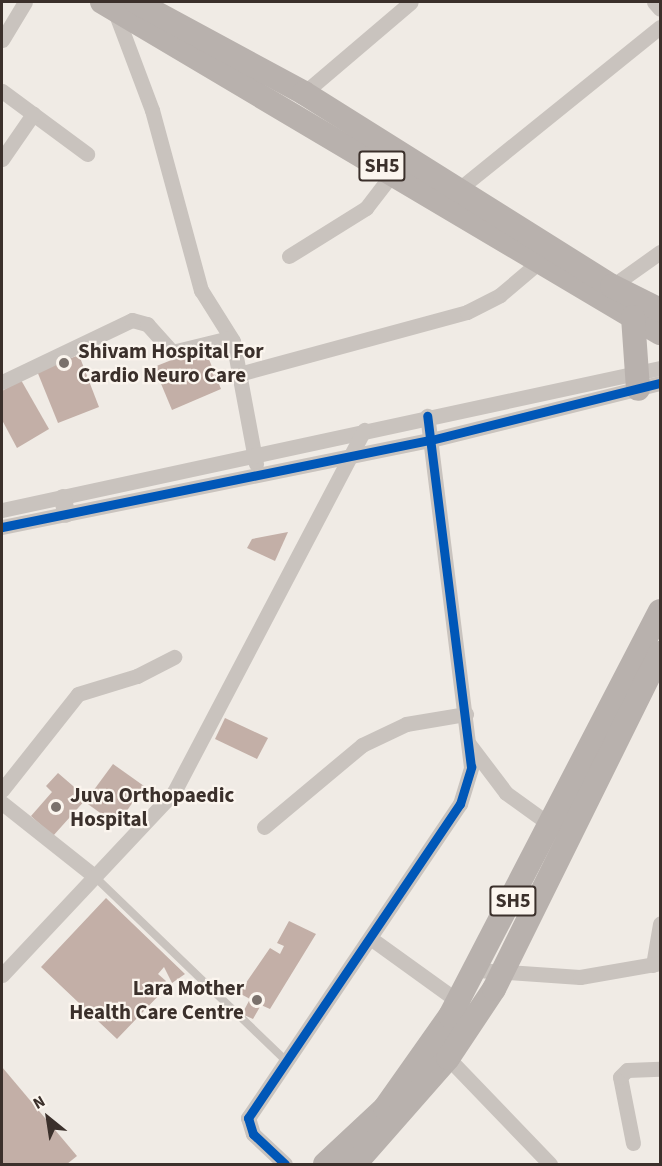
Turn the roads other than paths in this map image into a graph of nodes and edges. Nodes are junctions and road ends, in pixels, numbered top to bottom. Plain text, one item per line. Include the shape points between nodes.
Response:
1 (25, 2) edge
2 (411, 2) edge
3 (654, 2) edge
4 (117, 4) edge
5 (660, 9) edge
6 (660, 27) edge
7 (2, 40) edge
8 (2, 91) edge
9 (303, 93) junction
10 (33, 114) junction
11 (87, 154) dead end
12 (2, 159) edge
13 (393, 173) junction
14 (459, 189) junction
15 (660, 252) edge
16 (289, 256) dead end
17 (539, 262) junction
18 (605, 291) junction
19 (660, 310) edge
20 (633, 317) junction
21 (660, 333) edge
22 (231, 338) junction
23 (660, 368) edge
24 (239, 374) junction
25 (2, 382) edge
26 (645, 382) edge
27 (427, 416) junction
28 (364, 430) junction
29 (431, 440) junction
30 (254, 456) junction
31 (350, 458) junction
32 (259, 476) junction
33 (65, 506) junction
34 (2, 510) edge
35 (2, 527) edge
36 (660, 611) edge
37 (660, 653) edge
38 (174, 657) dead end
39 (466, 714) junction
40 (469, 744) junction
41 (2, 790) edge
42 (2, 803) edge
43 (264, 827) dead end
44 (560, 831) junction
45 (94, 876) junction
46 (660, 924) edge
47 (373, 939) junction
48 (657, 964) edge
49 (477, 970) junction
50 (502, 974) junction
51 (2, 975) edge
52 (467, 1008) junction
53 (448, 1058) junction
54 (287, 1062) junction
55 (660, 1069) edge
56 (633, 1143) dead end
57 (285, 1164) edge
58 (326, 1164) edge
59 (355, 1164) edge
60 (550, 1164) edge

1 - 7 street
2 - 9 street
3 - 5 street
4 - 9 main road, SH5
4 - 13 main road, SH5
4 - 22 street via 152,110 201,290
6 - 14 street
8 - 10 street
9 - 14 main road, SH5
10 - 11 street
10 - 12 street
13 - 16 street via 366,208
13 - 17 main road, SH5
14 - 18 main road, SH5
15 - 18 street
17 - 18 main road, SH5
17 - 24 street via 501,295 467,312
18 - 19 main road, SH5
18 - 20 main road, SH5
20 - 21 main road, SH5
20 - 26 main road
22 - 24 street
22 - 25 street via 172,352 147,324 132,320
23 - 26 street
24 - 30 street
26 - 27 street
26 - 29 street
27 - 28 street
27 - 29 street
28 - 30 street
28 - 31 street
29 - 31 street
29 - 39 street
30 - 32 street
30 - 33 street
31 - 32 street
31 - 45 street via 174,792
32 - 33 street
33 - 34 street
33 - 35 street
36 - 44 main road, SH5
37 - 44 main road, SH5 / SH5
38 - 41 street via 137,676 78,694
39 - 40 street
39 - 43 street via 406,724 362,745
40 - 44 street via 506,794
40 - 47 street via 471,767 460,804
42 - 45 street
44 - 49 main road, SH5
44 - 50 main road, SH5 / SH5
45 - 51 street
45 - 54 lane
46 - 48 street
47 - 52 street
47 - 54 street
48 - 50 street via 580,977
49 - 50 street
49 - 52 main road, SH5
50 - 52 main road, SH5 / SH5
52 - 53 main road, SH5 / SH5
52 - 58 main road, SH5 via 385,1108
53 - 59 main road, SH5 / SH5
53 - 60 street
54 - 57 street via 248,1118 253,1134
55 - 56 street via 627,1070 621,1077

